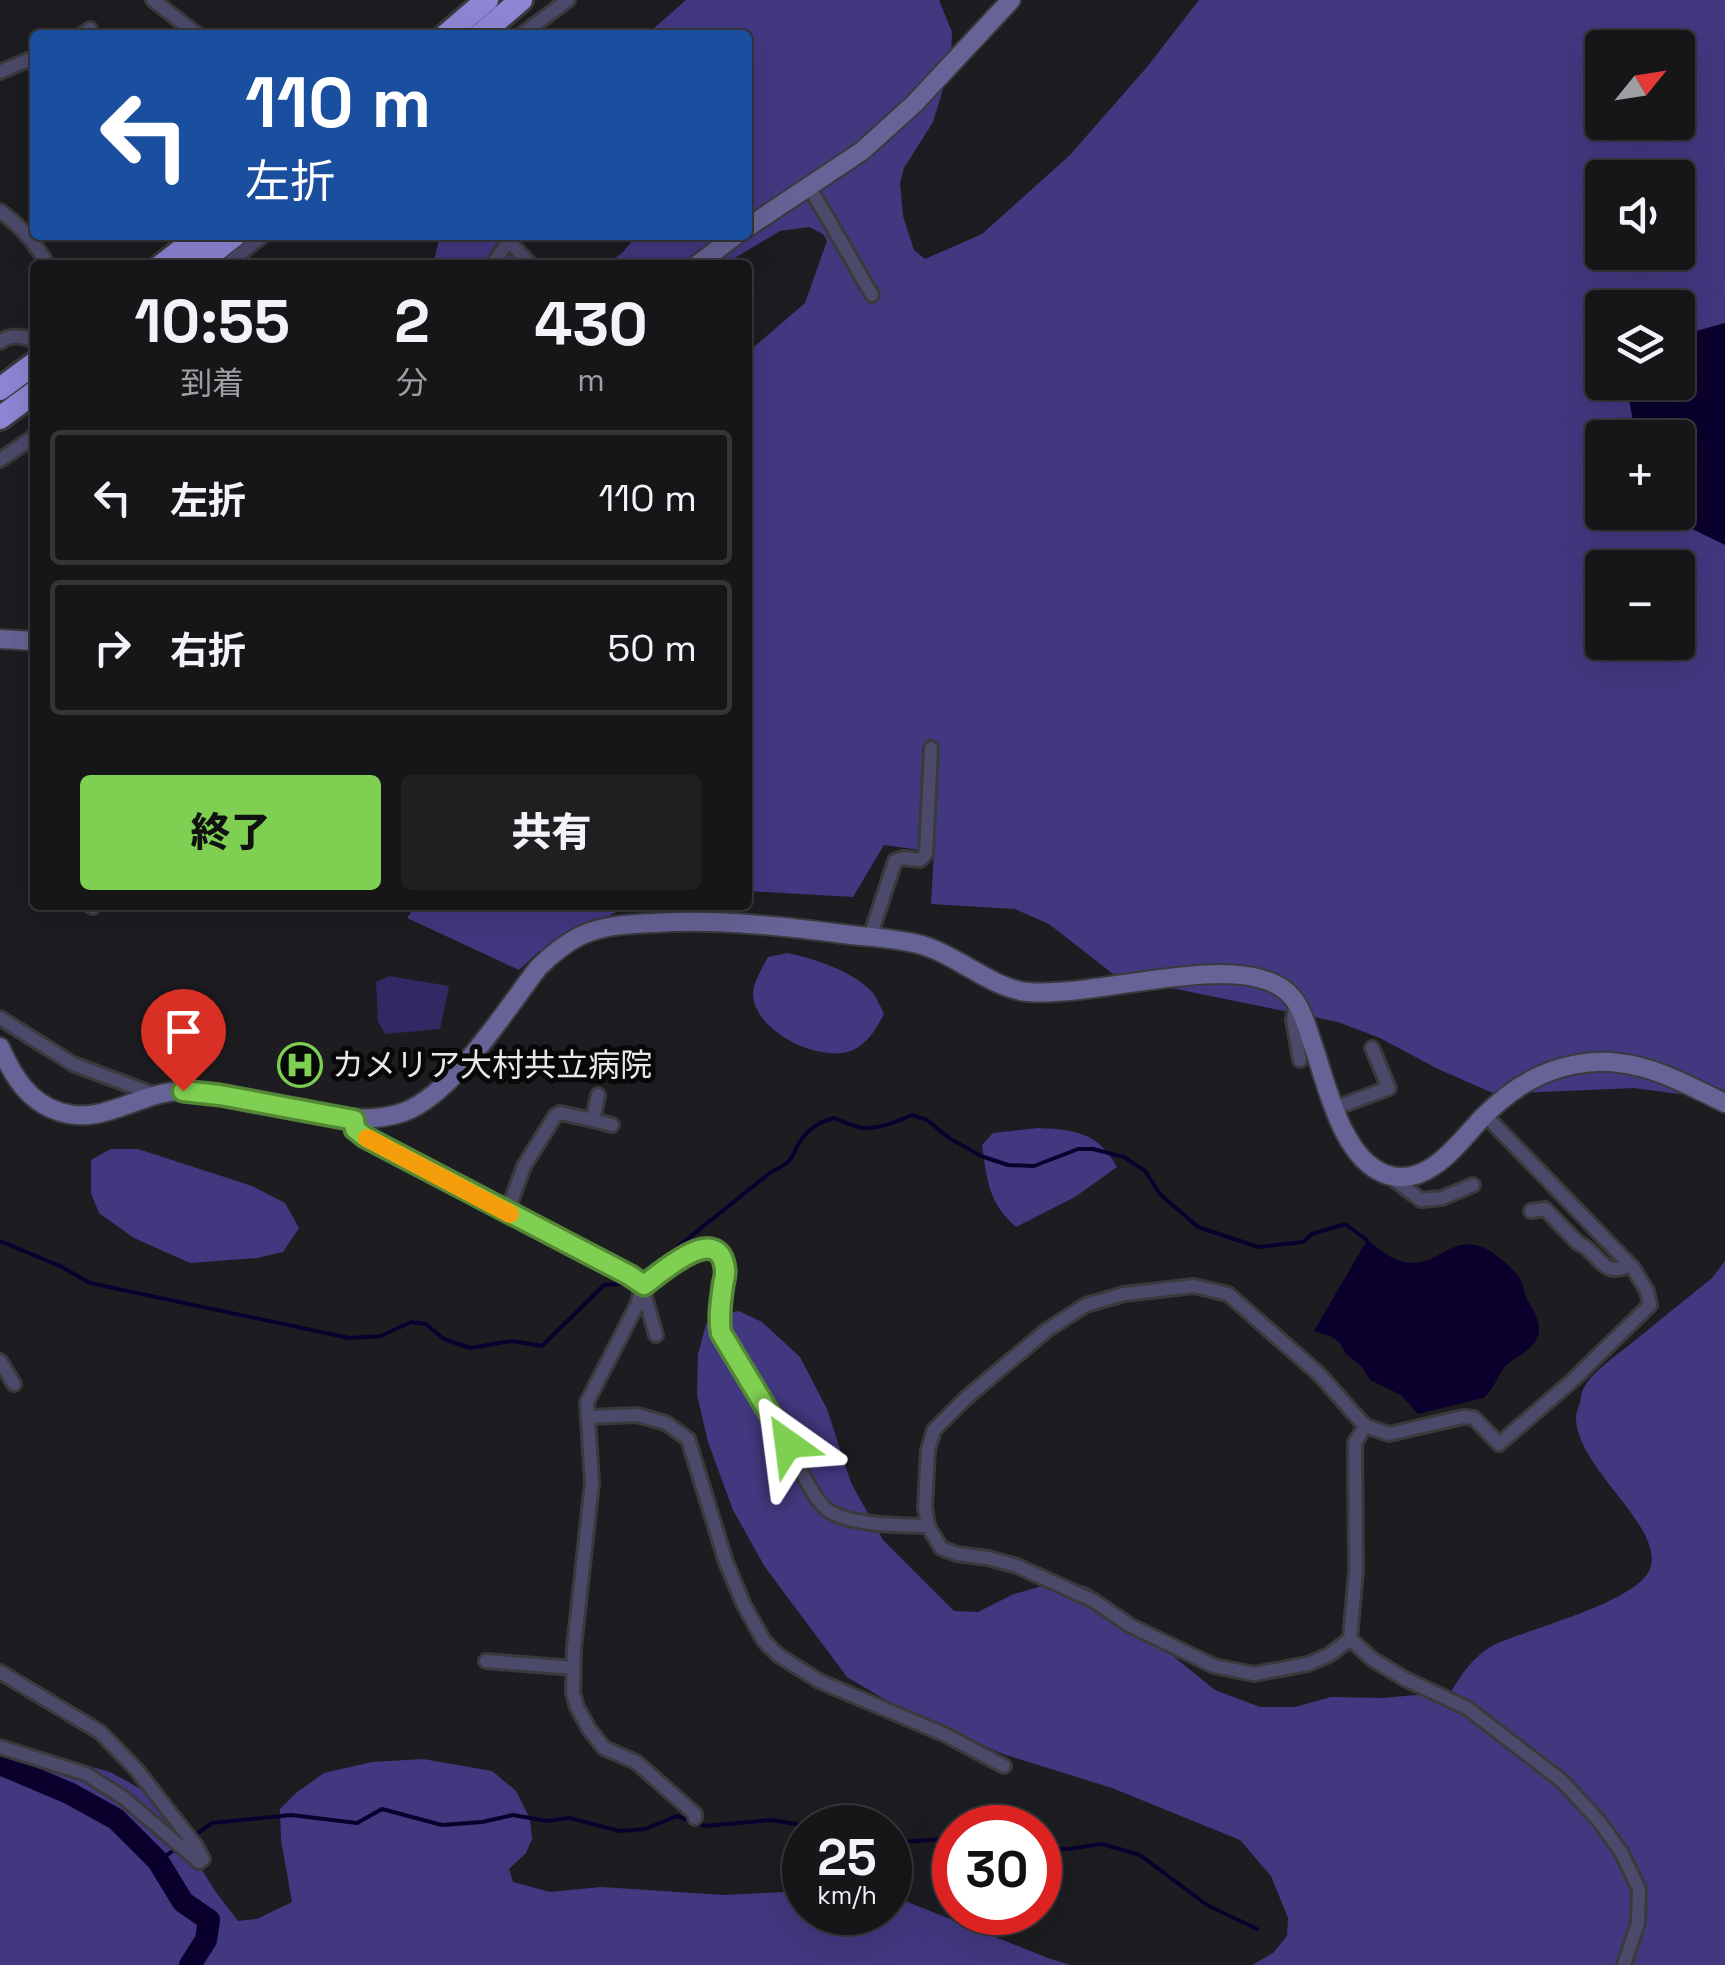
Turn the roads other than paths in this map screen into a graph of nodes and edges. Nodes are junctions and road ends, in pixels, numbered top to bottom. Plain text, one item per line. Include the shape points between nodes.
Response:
1 (153, 0) edge
2 (476, 0) edge
3 (486, 0) edge
4 (520, 0) edge
5 (568, 0) edge
6 (1010, 0) edge
7 (192, 30) edge
8 (448, 30) edge
9 (449, 30) edge
10 (486, 30) edge
11 (528, 30) edge
12 (30, 59) edge
13 (0, 72) edge
14 (809, 186) junction
15 (0, 211) edge
16 (752, 224) edge
17 (30, 238) edge
18 (194, 240) edge
19 (228, 240) edge
20 (258, 240) edge
21 (508, 240) edge
22 (730, 240) edge
23 (168, 260) edge
24 (202, 260) edge
25 (232, 260) edge
26 (526, 260) edge
27 (704, 260) edge
28 (872, 295) dead end
29 (30, 339) edge
30 (0, 342) edge
31 (30, 376) edge
32 (30, 379) edge
33 (0, 389) edge
34 (0, 418) edge
35 (30, 439) edge
36 (0, 460) edge
37 (0, 640) edge
38 (30, 641) edge
39 (931, 748) dead end
40 (870, 937) junction
41 (1296, 1002) junction
42 (0, 1018) edge
43 (0, 1047) edge
44 (1372, 1048) dead end
45 (1300, 1060) dead end
46 (598, 1094) dead end
47 (156, 1095) junction
48 (1725, 1103) edge
49 (1335, 1108) junction
50 (1485, 1115) junction
51 (354, 1120) junction
52 (593, 1120) junction
53 (612, 1125) dead end
54 (1390, 1176) junction
55 (1473, 1184) dead end
56 (1532, 1211) dead end
57 (506, 1212) junction
58 (1630, 1265) junction
59 (638, 1281) junction
60 (656, 1335) dead end
61 (0, 1360) edge
62 (14, 1384) dead end
63 (588, 1418) junction
64 (1365, 1426) junction
65 (928, 1526) junction
66 (1350, 1639) junction
67 (486, 1661) dead end
68 (573, 1668) junction
69 (0, 1672) edge
70 (0, 1747) edge
71 (1004, 1766) dead end
72 (694, 1818) dead end
73 (1624, 1965) edge

1 - 7 street
2 - 8 highway
3 - 9 highway
4 - 10 highway
5 - 11 street
6 - 14 street via 914,104 862,151
12 - 13 street
14 - 16 street
14 - 28 street
15 - 17 street
18 - 23 highway
19 - 24 highway
20 - 25 street
21 - 26 street
22 - 27 street
29 - 30 street
31 - 33 highway
32 - 34 highway
35 - 36 street
37 - 38 street
39 - 40 street via 926,854 895,861
40 - 41 street via 942,952 1026,992 1238,974 1265,978
40 - 51 street via 701,920 623,925 580,936 538,968 451,1080 408,1110
41 - 45 street
41 - 49 street
42 - 47 street via 73,1064
43 - 47 street via 23,1088 60,1112 86,1117
44 - 49 street via 1388,1088
46 - 52 street
47 - 51 street via 220,1095
48 - 50 street via 1617,1062 1559,1068 1529,1080
49 - 54 street via 1357,1154
50 - 54 street via 1428,1170
50 - 58 street
51 - 57 street via 365,1137
52 - 53 street
52 - 57 street via 555,1116
54 - 55 street via 1421,1200
56 - 58 street via 1545,1209 1607,1268
57 - 59 street
58 - 64 street via 1650,1305 1499,1444 1474,1418 1389,1434
59 - 60 street
59 - 63 street via 637,1304 587,1402
59 - 65 street via 694,1249 719,1254 725,1269 721,1333 826,1509 844,1518
61 - 62 street
63 - 68 street via 592,1483
63 - 71 street via 638,1416 666,1423 688,1439 726,1562 744,1605 778,1655 819,1681
64 - 65 street via 1319,1374 1228,1294 1194,1286 1124,1294 1086,1305 1048,1330 934,1430
64 - 66 street via 1355,1443
65 - 66 street via 941,1548 1017,1566 1214,1666 1254,1674 1308,1664
66 - 73 street via 1405,1679 1467,1708 1562,1781 1599,1821 1639,1889 1638,1923
67 - 68 street
68 - 72 street via 573,1693 588,1729 604,1748 658,1779
69 - 70 street via 100,1732 204,1859 199,1862 86,1774

